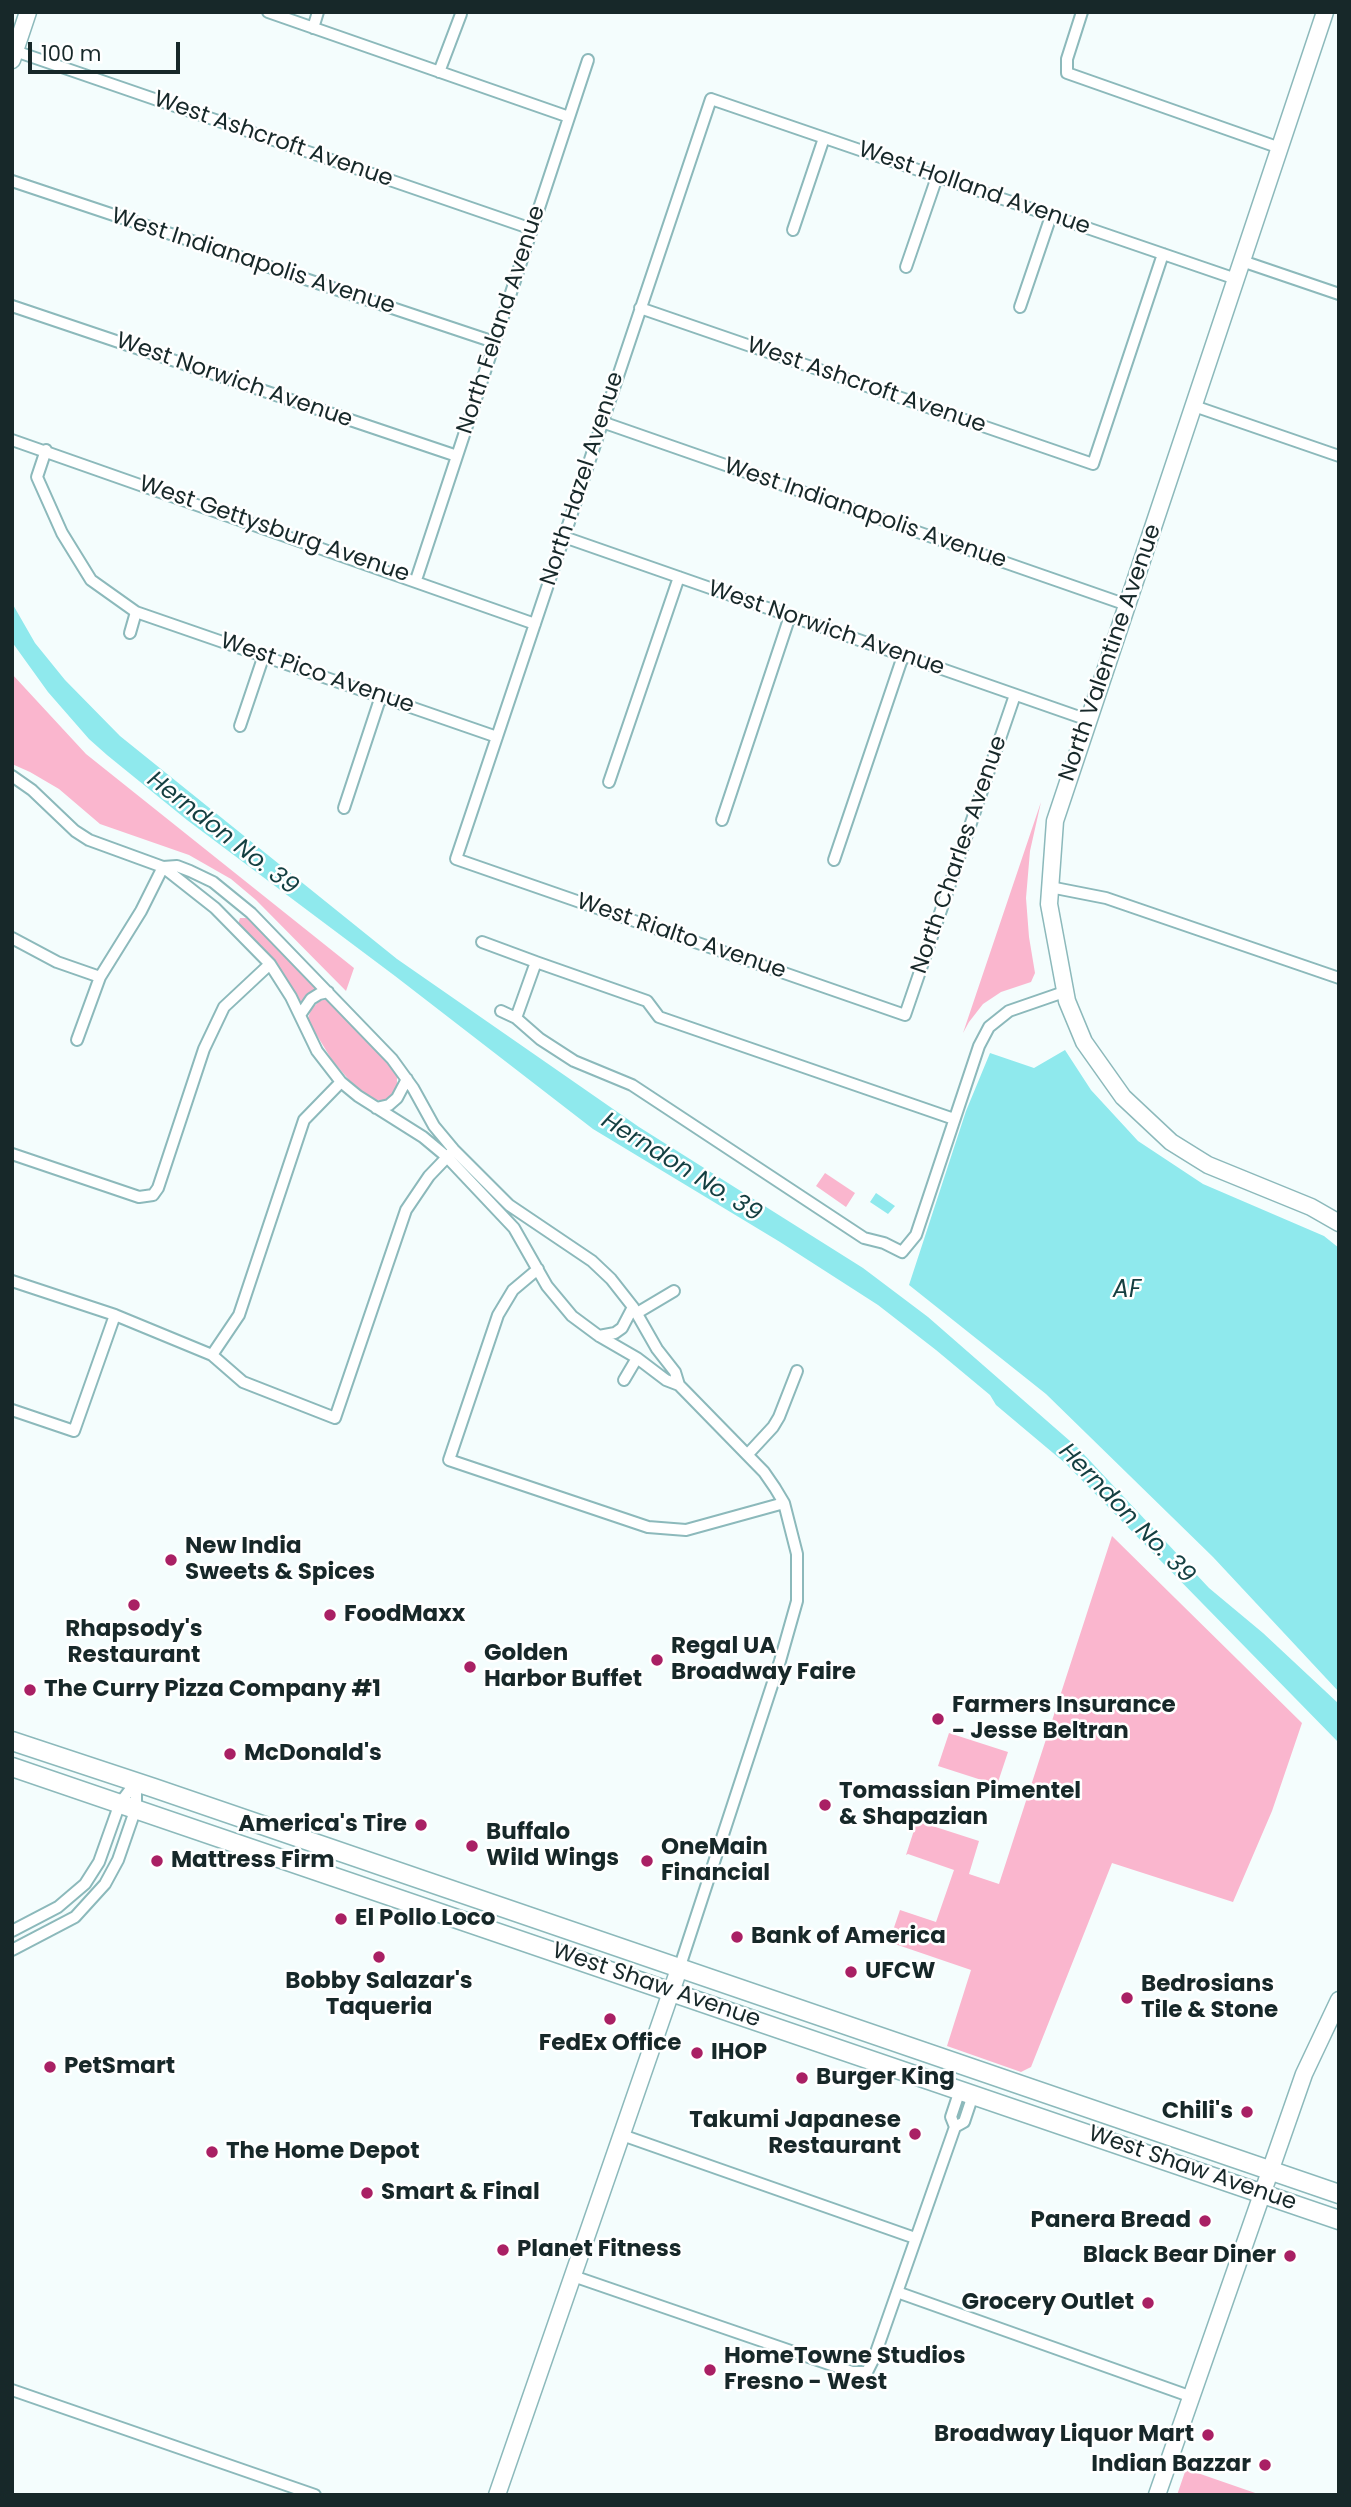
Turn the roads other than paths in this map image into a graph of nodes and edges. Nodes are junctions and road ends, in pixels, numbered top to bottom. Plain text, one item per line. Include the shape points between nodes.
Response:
1 (28, 12) edge
2 (268, 12) edge
3 (318, 12) edge
4 (1082, 12) edge
5 (1325, 12) edge
6 (461, 14) dead end
7 (313, 28) junction
8 (14, 55) edge
9 (588, 60) dead end
10 (439, 72) junction
11 (711, 99) joint
12 (569, 117) junction
13 (824, 138) junction
14 (1280, 149) junction
15 (937, 177) junction
16 (12, 181) edge
17 (1051, 216) junction
18 (532, 229) junction
19 (793, 230) dead end
20 (1163, 254) junction
21 (1242, 261) junction
22 (906, 267) dead end
23 (1236, 279) junction
24 (1339, 294) edge
25 (12, 306) edge
26 (1020, 307) dead end
27 (640, 308) junction
28 (494, 342) junction
29 (1194, 407) junction
30 (602, 422) junction
31 (12, 440) edge
32 (46, 450) junction
33 (457, 456) junction
34 (1339, 456) edge
35 (564, 537) junction
36 (679, 577) junction
37 (416, 580) junction
38 (1127, 605) junction
39 (136, 612) junction
40 (790, 616) junction
41 (535, 624) junction
42 (130, 633) dead end
43 (264, 656) junction
44 (903, 656) junction
45 (1015, 695) junction
46 (381, 696) junction
47 (1088, 720) junction
48 (240, 726) dead end
49 (497, 737) junction
50 (12, 776) edge
51 (609, 782) dead end
52 (344, 808) dead end
53 (722, 820) dead end
54 (456, 859) joint
55 (834, 860) dead end
56 (163, 867) junction
57 (1050, 887) junction
58 (12, 938) edge
59 (482, 942) dead end
60 (536, 962) junction
61 (270, 964) junction
62 (100, 977) junction
63 (1339, 978) edge
64 (328, 992) junction
65 (1064, 992) junction
66 (501, 1011) dead end
67 (300, 1015) junction
68 (905, 1016) joint
69 (516, 1018) junction
70 (77, 1040) dead end
71 (407, 1079) junction
72 (341, 1082) junction
73 (376, 1108) junction
74 (954, 1119) junction
75 (451, 1153) junction
76 (12, 1154) edge
77 (1339, 1223) edge
78 (538, 1269) junction
79 (12, 1281) edge
80 (674, 1291) dead end
81 (635, 1310) junction
82 (115, 1315) junction
83 (599, 1336) junction
84 (212, 1354) junction
85 (637, 1358) junction
86 (797, 1371) dead end
87 (624, 1380) dead end
88 (680, 1385) junction
89 (12, 1410) edge
90 (748, 1454) junction
91 (784, 1503) junction
92 (12, 1741) edge
93 (12, 1767) edge
94 (136, 1782) junction
95 (128, 1806) junction
96 (277, 1857) junction
97 (431, 1882) junction
98 (12, 1931) edge
99 (12, 1950) edge
100 (679, 1969) junction
101 (671, 1992) junction
102 (1339, 2000) edge
103 (1037, 2092) junction
104 (966, 2093) junction
105 (622, 2135) junction
106 (1271, 2171) junction
107 (1263, 2193) junction
108 (1339, 2194) edge
109 (1339, 2220) edge
110 (915, 2238) junction
111 (573, 2276) junction
112 (897, 2292) junction
113 (12, 2390) edge
114 (1192, 2398) junction
115 (315, 2495) edge
116 (497, 2495) edge
117 (1157, 2495) edge

1 - 8 street
2 - 7 street
3 - 7 street
4 - 14 street via 1066,73
5 - 14 street, North Valentine Avenue
6 - 10 street
7 - 10 street
8 - 18 street, West Ashcroft Avenue
9 - 12 street, North Feland Avenue
10 - 12 street
11 - 13 street, West Holland Avenue
11 - 27 street, North Hazel Avenue
12 - 18 street, North Feland Avenue
13 - 15 street, West Holland Avenue
13 - 19 street
14 - 21 street, North Valentine Avenue
15 - 17 street, West Holland Avenue
15 - 22 street
16 - 28 street, West Indianapolis Avenue
17 - 20 street, West Holland Avenue
17 - 26 street
18 - 28 street, North Feland Avenue
20 - 23 street, West Holland Avenue
20 - 27 street, West Ashcroft Avenue via 1093,464
21 - 23 street, North Valentine Avenue
21 - 24 street
23 - 29 street, North Valentine Avenue
25 - 33 street, West Norwich Avenue
27 - 30 street, North Hazel Avenue
28 - 33 street, North Feland Avenue
29 - 34 street
29 - 38 street, North Valentine Avenue
30 - 35 street, North Hazel Avenue
30 - 38 street, West Indianapolis Avenue
31 - 32 street, West Gettysburg Avenue
32 - 37 street, West Gettysburg Avenue
32 - 39 street, West Pico Avenue via 37,477 62,533 91,580
33 - 37 street, North Feland Avenue
35 - 36 street, West Norwich Avenue
35 - 41 street, North Hazel Avenue
36 - 40 street, West Norwich Avenue
36 - 51 street
37 - 41 street, West Gettysburg Avenue
38 - 47 street, North Valentine Avenue
39 - 42 street
39 - 43 street, West Pico Avenue
40 - 44 street, West Norwich Avenue
40 - 53 street
41 - 49 street, North Hazel Avenue
43 - 46 street, West Pico Avenue
43 - 48 street
44 - 45 street, West Norwich Avenue
44 - 55 street
45 - 47 street, West Norwich Avenue
45 - 68 street, North Charles Avenue
46 - 49 street, West Pico Avenue
46 - 52 street
47 - 57 street, North Valentine Avenue via 1055,821
49 - 54 street, North Hazel Avenue
50 - 56 street via 89,840
54 - 68 street, West Rialto Avenue
56 - 61 street via 215,908
56 - 62 street
56 - 64 street via 190,871 232,896
57 - 63 street via 1106,898
57 - 65 street, North Valentine Avenue
58 - 62 street via 57,962
59 - 60 street
60 - 69 street
60 - 74 street via 648,1001 659,1017
61 - 67 street
61 - 76 street via 224,1007 204,1049 153,1195 139,1197
62 - 70 street
64 - 67 street via 311,999
64 - 71 street
65 - 74 street via 1009,1011 989,1027
65 - 77 street, North Valentine Avenue via 1084,1042 1100,1067 1123,1097 1171,1142 1208,1165
66 - 69 street
67 - 72 street via 317,1051
69 - 74 street via 574,1061 632,1085 864,1238 902,1252 916,1235
71 - 73 street via 397,1098
71 - 75 street
72 - 73 street
72 - 84 street via 304,1120 239,1315
73 - 75 street
75 - 78 street via 514,1228
75 - 81 street via 517,1211 592,1261
75 - 84 street via 406,1210 335,1418 243,1382
78 - 83 street via 559,1302
78 - 91 street via 513,1290 498,1315 449,1460 648,1527 686,1530
79 - 82 street
80 - 81 street
81 - 83 street via 622,1328
81 - 88 street
82 - 84 street
82 - 89 street via 74,1431
83 - 85 street
85 - 87 street
85 - 88 street
86 - 90 street via 779,1417
88 - 90 street
90 - 91 street
91 - 100 street via 797,1554 794,1616
92 - 94 main road, West Shaw Avenue
93 - 95 main road, West Shaw Avenue
94 - 95 street
94 - 95 street
94 - 97 main road, West Shaw Avenue
95 - 96 main road, West Shaw Avenue
95 - 98 street via 85,1884 58,1907
95 - 99 street via 111,1874 90,1903 60,1926
96 - 97 main road via 326,1861 412,1891 423,1890
96 - 101 main road, West Shaw Avenue
97 - 100 main road, West Shaw Avenue
100 - 101 street
100 - 103 main road, West Shaw Avenue
101 - 104 main road, West Shaw Avenue
101 - 105 street
102 - 106 street via 1304,2074
103 - 104 main road via 1022,2099 971,2084
103 - 106 main road, West Shaw Avenue
104 - 107 main road, West Shaw Avenue
104 - 110 street via 951,2117 955,2127
105 - 110 street
105 - 111 street
106 - 107 street
106 - 108 main road, West Shaw Avenue
107 - 109 main road, West Shaw Avenue
107 - 114 street
110 - 112 street
111 - 112 street via 859,2373 871,2366
111 - 116 street
112 - 114 street
113 - 115 street
114 - 117 street

